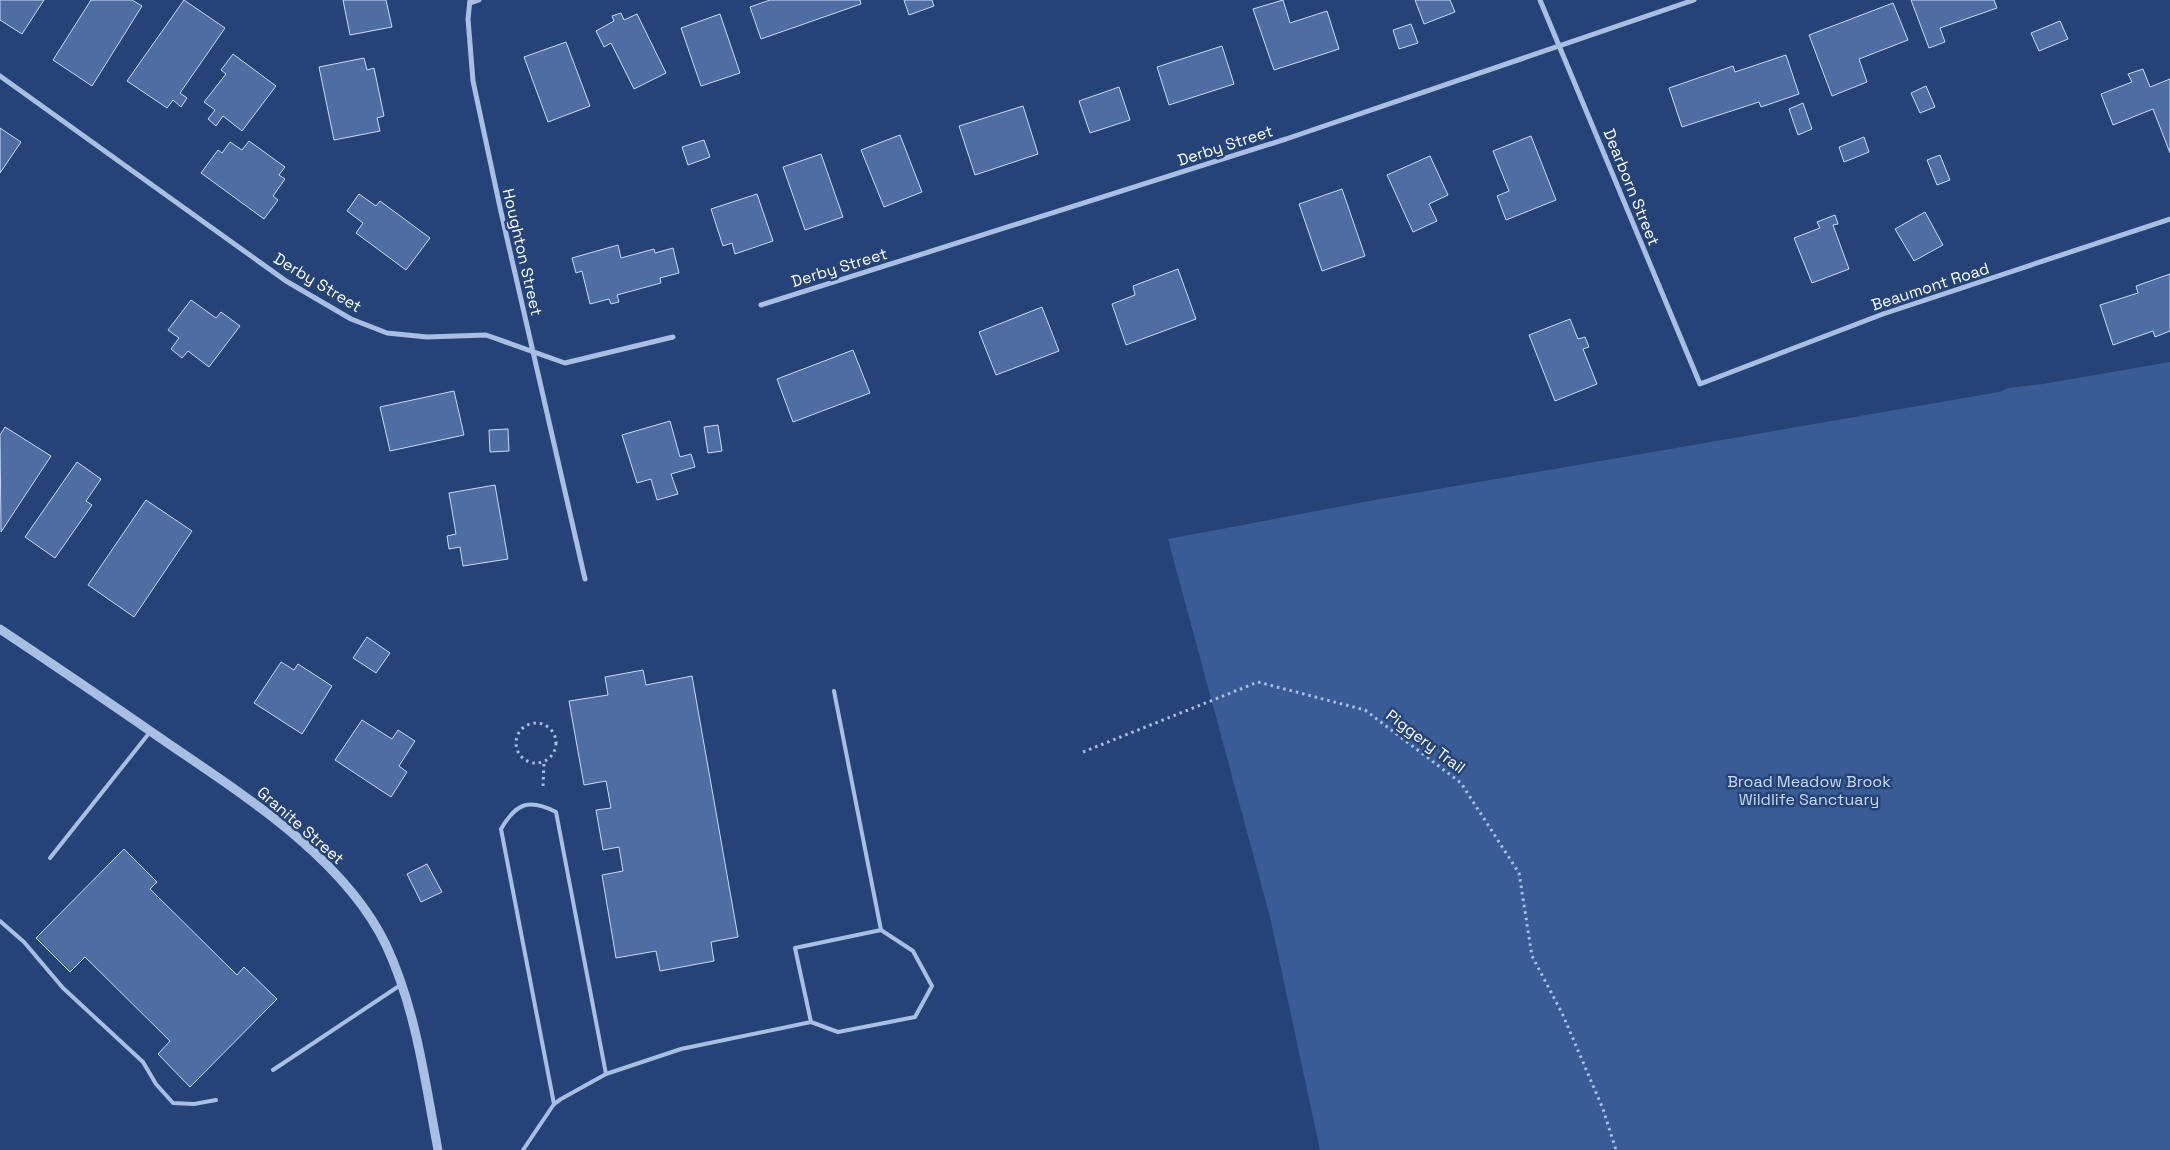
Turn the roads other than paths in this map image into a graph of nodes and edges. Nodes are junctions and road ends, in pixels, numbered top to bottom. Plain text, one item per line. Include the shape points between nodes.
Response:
1 (479, 0) edge
2 (1540, 0) edge
3 (1694, 0) edge
4 (470, 2) edge
5 (1560, 45) junction
6 (0, 76) edge
7 (2170, 219) edge
8 (761, 305) dead end
9 (673, 337) dead end
10 (532, 352) junction
11 (1700, 384) joint
12 (585, 579) dead end
13 (0, 628) edge
14 (834, 691) dead end
15 (151, 731) junction
16 (50, 858) dead end
17 (0, 921) edge
18 (881, 930) junction
19 (402, 984) junction
20 (811, 1022) junction
21 (273, 1070) dead end
22 (606, 1074) junction
23 (216, 1100) dead end
24 (554, 1104) junction
25 (438, 1150) edge
26 (523, 1150) edge

1 - 4 street
2 - 5 street, Dearborn Street
3 - 5 street, Derby Street
4 - 10 street, Houghton Street via 468,19 473,80
5 - 8 street, Derby Street via 1286,139
5 - 11 street, Dearborn Street
6 - 10 street, Derby Street via 286,281 351,319 387,333 426,337 486,335
7 - 11 street, Beaumont Road via 1882,314
9 - 10 street, Derby Street via 565,363
10 - 12 street, Houghton Street
13 - 15 street, Granite Street
14 - 18 lane
15 - 16 lane
15 - 19 street, Granite Street via 247,797 330,867 359,901 385,944
17 - 23 lane via 24,942 63,988 143,1062 172,1103
18 - 20 lane via 795,948
18 - 20 lane via 913,951 932,986 915,1018 838,1032
19 - 21 lane
19 - 25 street, Granite Street via 421,1058
20 - 22 lane via 681,1049
22 - 24 lane
22 - 24 lane via 556,812 541,804 524,805 510,814 501,829
24 - 26 lane

